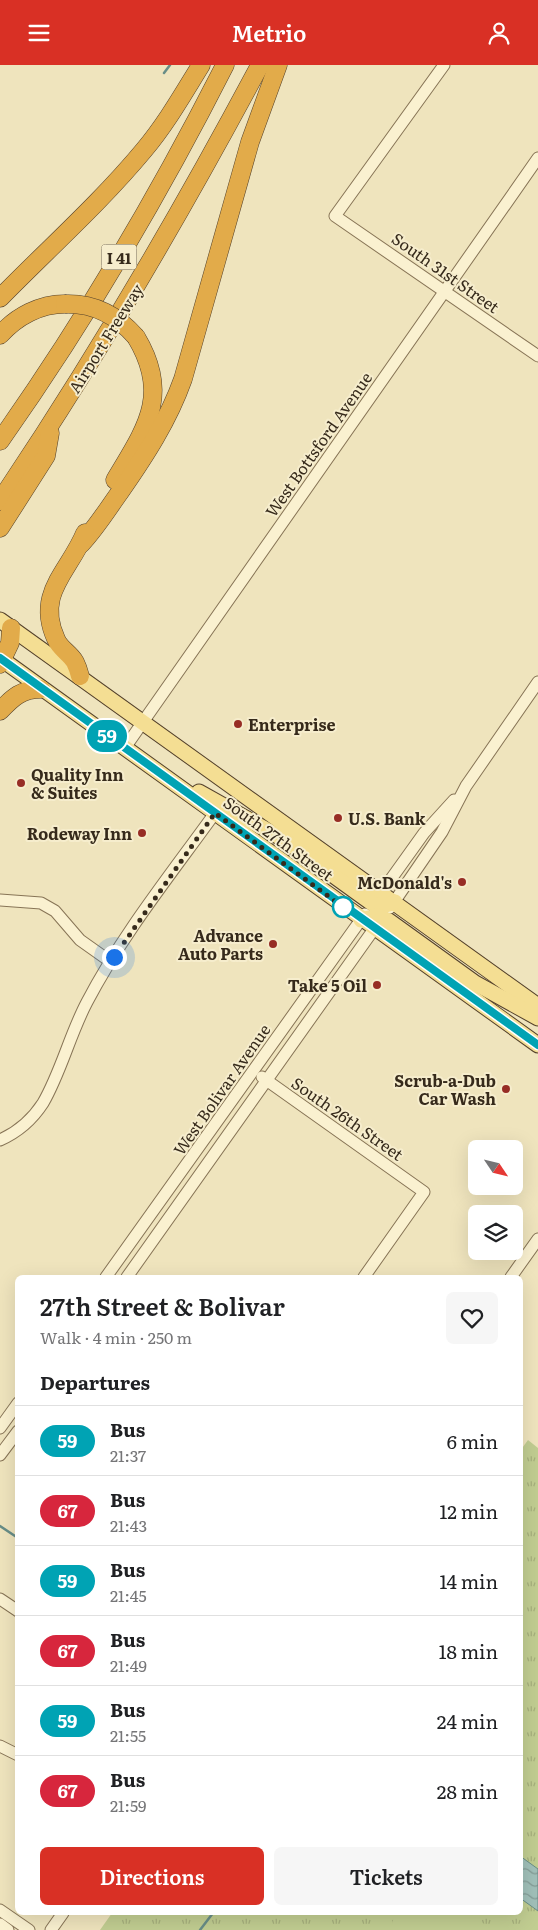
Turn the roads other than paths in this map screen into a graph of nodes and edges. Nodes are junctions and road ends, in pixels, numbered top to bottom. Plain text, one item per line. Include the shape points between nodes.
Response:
1 (201, 65) edge
2 (225, 65) edge
3 (260, 65) edge
4 (278, 65) edge
5 (444, 65) edge
6 (538, 158) edge
7 (445, 290) junction
8 (0, 298) edge
9 (0, 335) edge
10 (538, 356) edge
11 (52, 423) junction
12 (0, 441) edge
13 (0, 501) edge
14 (0, 528) edge
15 (81, 544) junction
16 (6, 624) edge
17 (1, 661) edge
18 (80, 677) junction
19 (538, 682) edge
20 (41, 689) junction
21 (0, 711) edge
22 (143, 724) junction
23 (124, 749) junction
24 (148, 766) junction
25 (461, 793) junction
26 (215, 813) junction
27 (377, 898) junction
28 (0, 900) edge
29 (394, 902) junction
30 (361, 920) junction
31 (378, 923) junction
32 (111, 962) junction
33 (321, 975) junction
34 (334, 985) junction
35 (538, 1006) edge
36 (538, 1018) edge
37 (538, 1045) edge
38 (253, 1071) junction
39 (266, 1080) junction
40 (0, 1139) edge
41 (162, 1200) junction
42 (175, 1209) junction
43 (538, 1239) edge
44 (107, 1275) edge
45 (128, 1275) edge
46 (365, 1275) edge
47 (511, 1275) edge
48 (15, 1407) edge
49 (0, 1428) edge
50 (15, 1435) edge
51 (0, 1455) edge
52 (0, 1599) edge
53 (15, 1609) edge
54 (0, 1747) edge
55 (15, 1754) edge
56 (0, 1910) edge
57 (62, 1915) edge
58 (0, 1924) edge
59 (8, 1930) edge
60 (29, 1930) edge
61 (51, 1930) edge

1 - 8 highway via 143,151
2 - 12 highway, Airport Freeway / I 41 via 98,292 42,382
3 - 11 highway, Airport Freeway / I 41 via 137,287
4 - 15 highway via 250,142 175,401 152,446
5 - 7 street, South 31st Street via 336,216
6 - 7 street, West Bottsford Avenue
7 - 10 street, South 31st Street
7 - 22 street, West Bottsford Avenue
9 - 15 highway, bridge via 29,312 66,304 86,306 108,313 124,324 146,354 155,388 150,418
11 - 13 highway, Airport Freeway / I 41
11 - 14 highway via 46,456
15 - 18 highway via 52,590 49,609 55,639 74,660
16 - 17 highway via 10,643
16 - 18 main road, South 27th Street
17 - 20 main road, South 27th Street
18 - 22 main road, South 27th Street
19 - 25 street
20 - 21 highway via 24,690
20 - 23 main road, South 27th Street
22 - 23 street, West Bottsford Avenue
22 - 27 main road, South 27th Street
23 - 24 main road, South 27th Street
24 - 26 main road, South 27th Street
24 - 27 main road via 278,836
25 - 27 street, West Bolivar Avenue via 424,833
25 - 29 street, West Bolivar Avenue via 442,832
26 - 30 main road, South 27th Street
26 - 32 street
27 - 29 main road via 383,906
27 - 30 street, West Bolivar Avenue
28 - 32 street via 40,903 55,911 80,940
29 - 31 street, West Bolivar Avenue
29 - 35 main road
30 - 31 main road via 371,916
30 - 33 street, West Bolivar Avenue
31 - 34 street, West Bolivar Avenue
31 - 36 main road
31 - 37 main road
32 - 40 street via 86,1003 42,1103 22,1128
33 - 34 street
33 - 38 street, West Bolivar Avenue
34 - 39 street, West Bolivar Avenue
38 - 39 street, South 26th Street
38 - 41 street, West Bolivar Avenue
39 - 42 street, West Bolivar Avenue
39 - 46 street, South 26th Street via 424,1192
41 - 42 street
41 - 44 street, West Bolivar Avenue
42 - 45 street, West Bolivar Avenue
43 - 47 street
48 - 49 street
50 - 51 street
52 - 53 street
54 - 55 street
56 - 60 street
57 - 61 street
58 - 59 street

